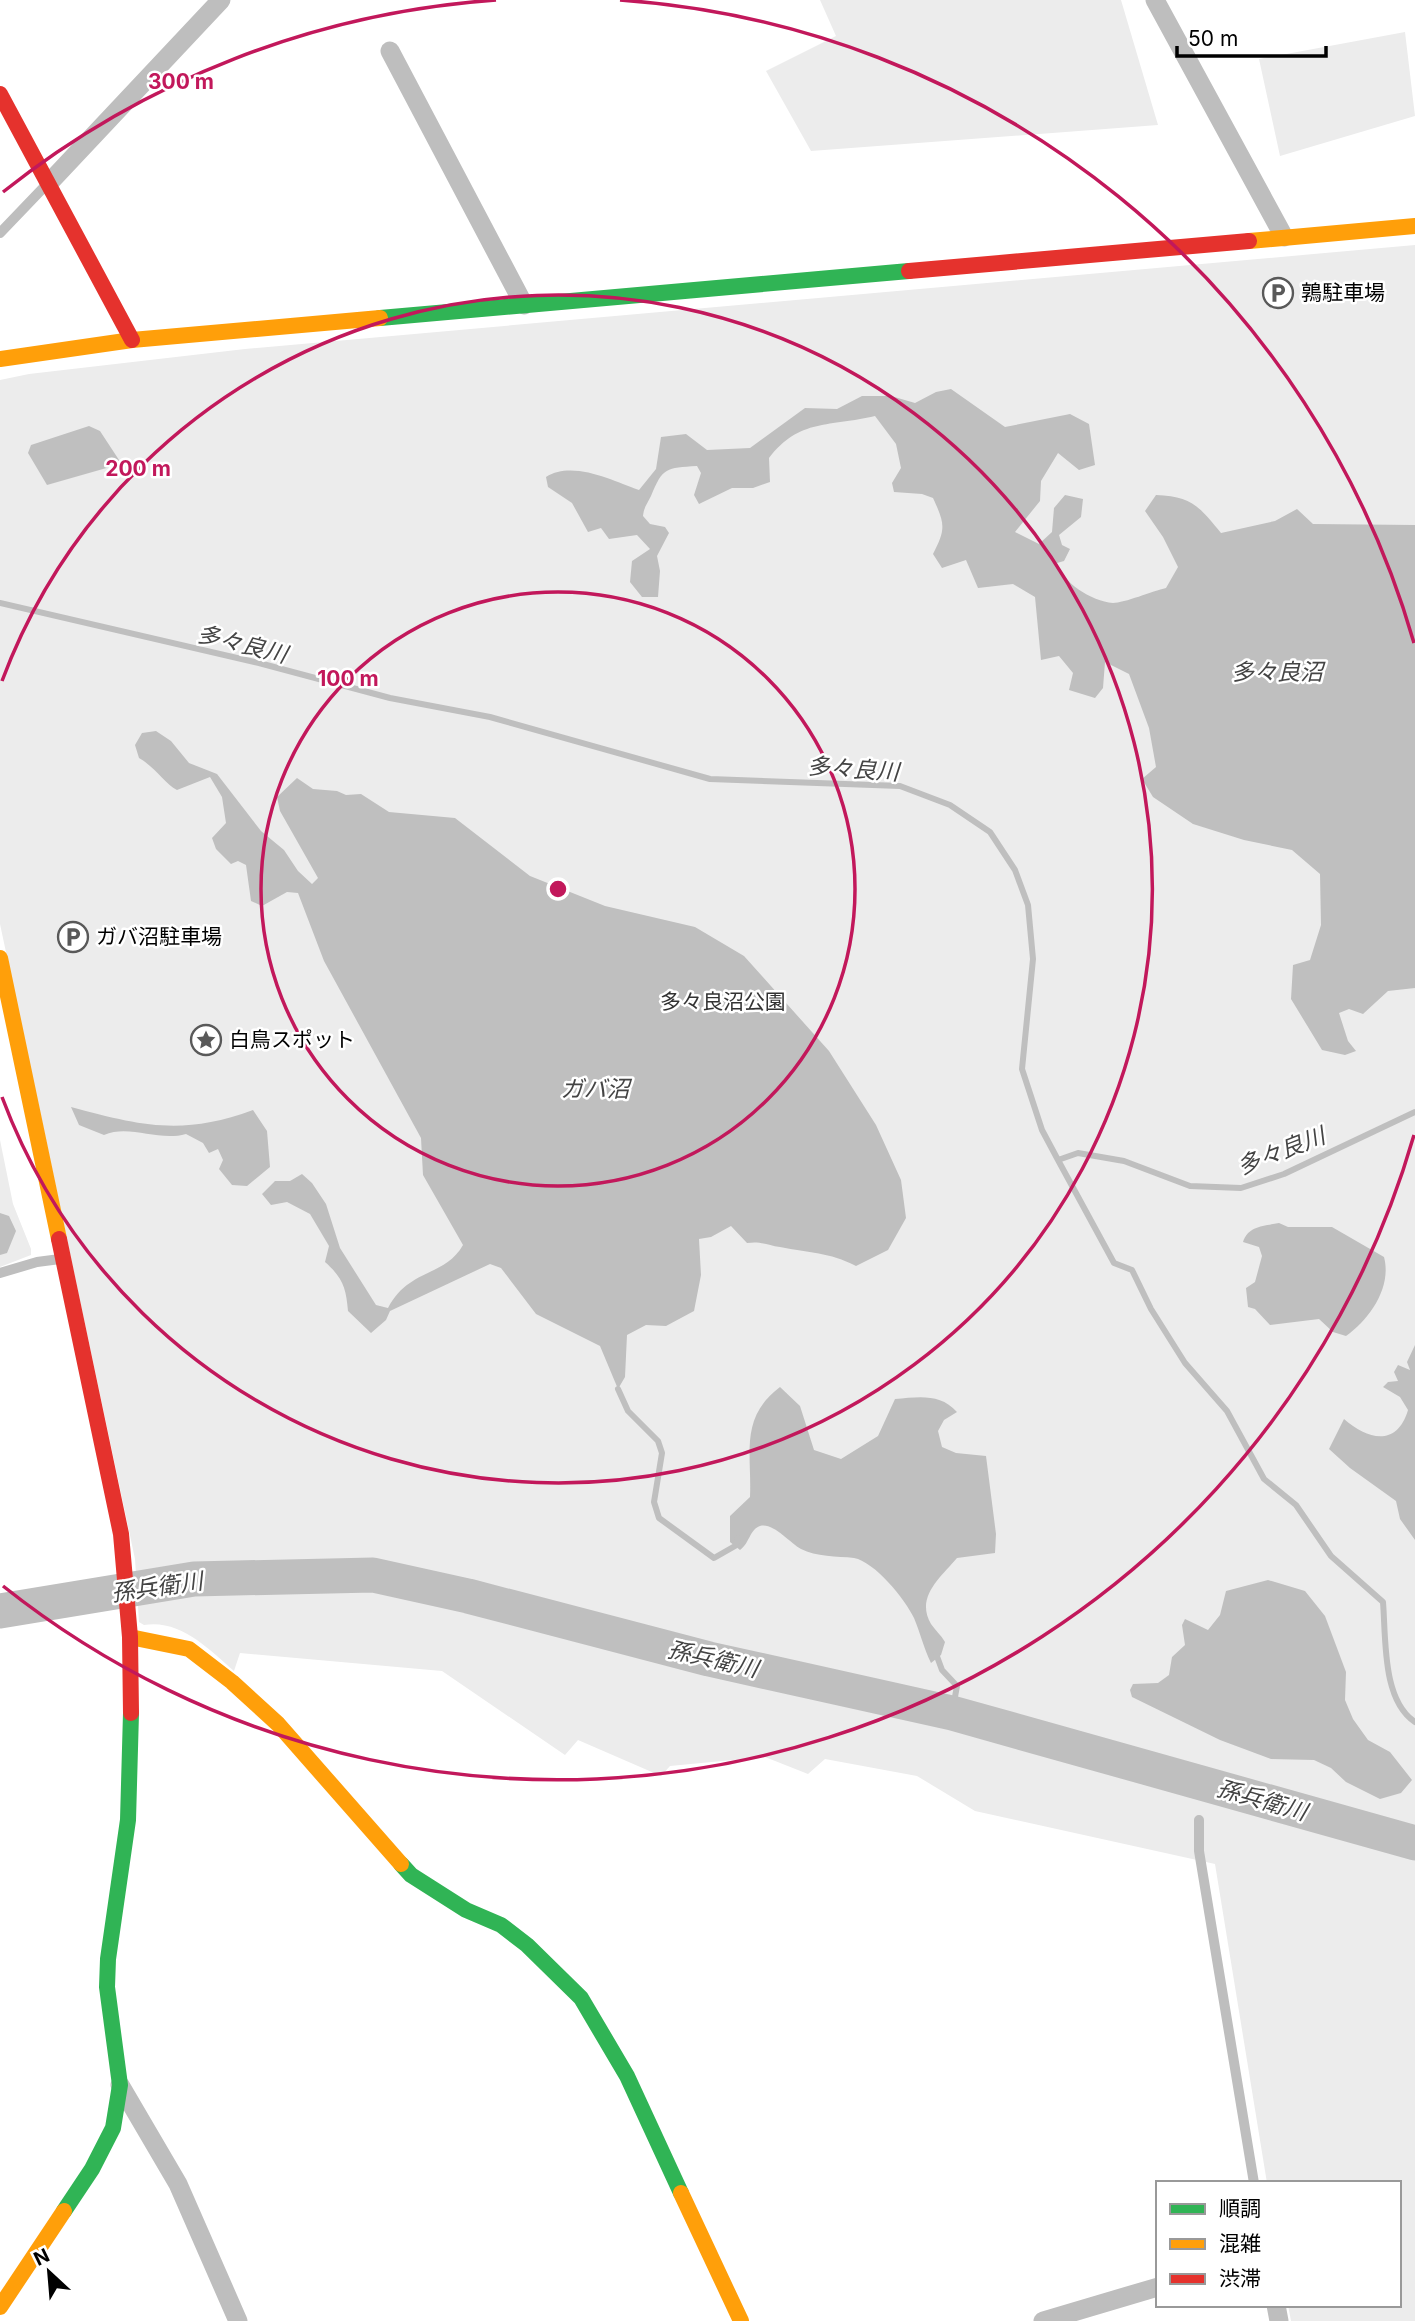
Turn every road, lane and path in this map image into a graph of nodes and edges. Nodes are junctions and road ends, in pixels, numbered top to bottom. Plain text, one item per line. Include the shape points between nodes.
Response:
1 (220, 0) edge
2 (1155, 0) edge
3 (390, 51) dead end
4 (0, 94) edge
5 (49, 183) junction
6 (1415, 226) edge
7 (0, 233) edge
8 (1284, 237) junction
9 (524, 304) junction
10 (132, 340) junction
11 (0, 359) edge
12 (0, 958) edge
13 (64, 1259) junction
14 (0, 1273) edge
15 (130, 1629) junction
16 (1199, 1820) dead end
17 (120, 2085) junction
18 (1254, 2181) edge
19 (1156, 2288) edge
20 (0, 2307) edge
21 (238, 2321) edge
22 (741, 2321) edge
23 (1043, 2321) edge

1 - 5 street
2 - 8 street
3 - 9 street
4 - 5 street
5 - 7 lane
5 - 10 street
6 - 8 street
8 - 9 street
9 - 10 street
10 - 11 street
12 - 13 street
13 - 14 lane
13 - 15 street via 121,1534
15 - 17 street via 128,1820 107,1987
15 - 22 street via 189,1649 232,1682 278,1724 411,1875 466,1910 501,1925 581,1998 627,2076
16 - 18 lane via 1199,1851
17 - 20 street via 113,2128 92,2169
17 - 21 street via 178,2184
19 - 23 street

